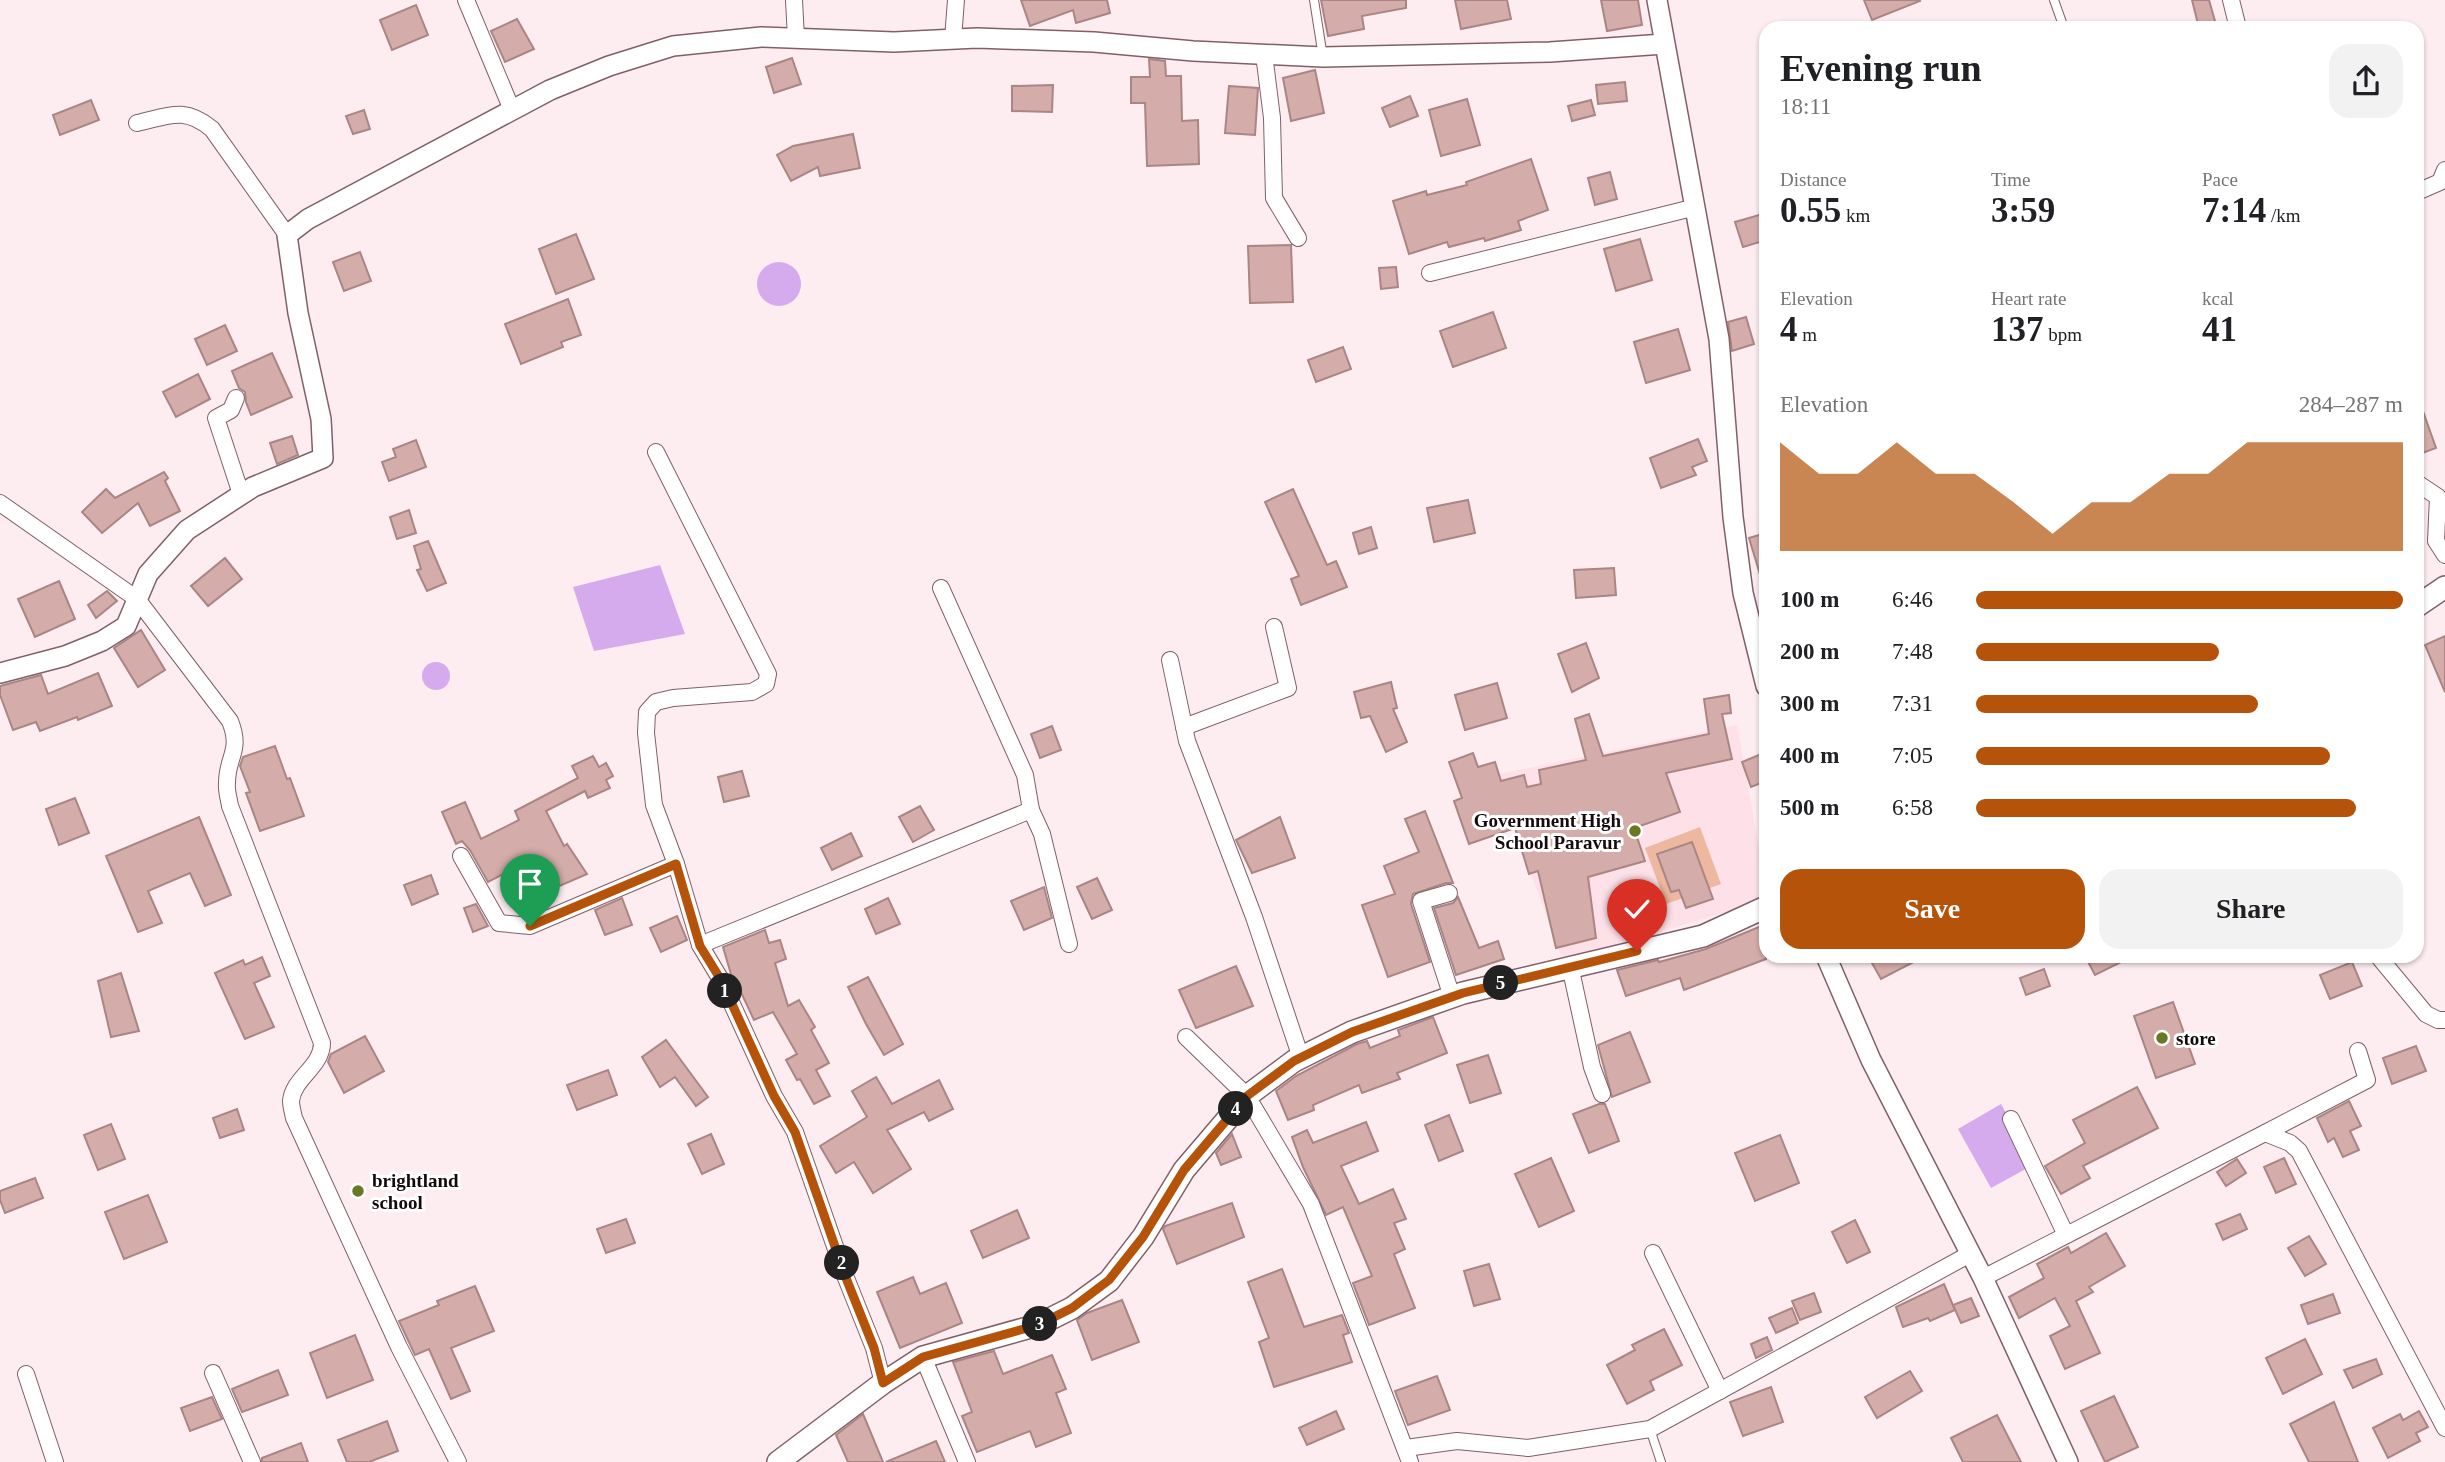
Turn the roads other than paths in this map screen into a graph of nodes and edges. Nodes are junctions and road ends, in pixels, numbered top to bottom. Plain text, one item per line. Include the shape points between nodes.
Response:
1 (466, 0) edge
2 (794, 0) edge
3 (956, 0) edge
4 (1314, 0) edge
5 (1657, 0) edge
6 (2054, 0) edge
7 (2231, 0) edge
8 (2062, 21) edge
9 (2236, 21) edge
10 (796, 38) junction
11 (953, 39) junction
12 (1664, 44) junction
13 (1264, 54) junction
14 (1323, 57) junction
15 (512, 110) junction
16 (137, 123) dead end
17 (2445, 170) edge
18 (2424, 189) edge
19 (1696, 207) junction
20 (287, 234) junction
21 (1298, 238) dead end
22 (1430, 273) dead end
23 (236, 398) dead end
24 (656, 452) dead end
25 (2424, 489) edge
26 (241, 495) junction
27 (0, 503) edge
28 (2445, 555) edge
29 (2445, 587) edge
30 (941, 588) dead end
31 (137, 599) junction
32 (2424, 601) edge
33 (1274, 628) dead end
34 (1759, 658) edge
35 (1170, 660) dead end
36 (0, 673) edge
37 (1184, 727) junction
38 (1031, 810) junction
39 (461, 856) dead end
40 (676, 864) junction
41 (1449, 893) dead end
42 (1759, 910) edge
43 (1069, 944) dead end
44 (700, 946) junction
45 (1829, 963) edge
46 (2384, 963) edge
47 (1570, 966) junction
48 (1452, 997) junction
49 (2445, 1020) edge
50 (1186, 1037) dead end
51 (2358, 1051) dead end
52 (1301, 1058) junction
53 (1602, 1094) dead end
54 (1247, 1096) junction
55 (2011, 1119) dead end
56 (2265, 1133) junction
57 (2066, 1235) junction
58 (1653, 1253) dead end
59 (1970, 1254) junction
60 (1983, 1278) junction
61 (923, 1357) junction
62 (213, 1373) dead end
63 (26, 1374) dead end
64 (883, 1383) junction
65 (1720, 1391) junction
66 (2445, 1428) edge
67 (1650, 1429) junction
68 (1408, 1455) edge
69 (54, 1462) edge
70 (252, 1462) edge
71 (458, 1462) edge
72 (778, 1462) edge
73 (967, 1462) edge
74 (1661, 1462) edge
75 (2068, 1462) edge

1 - 15 street
2 - 10 street
3 - 11 street
4 - 14 lane
5 - 12 street
6 - 8 lane
7 - 9 street
10 - 11 street
10 - 15 street via 673,46 608,65
11 - 13 street via 1094,42
12 - 14 street via 1550,52
12 - 19 street
13 - 14 street
13 - 21 street via 1272,118 1274,198
15 - 20 street
16 - 20 street via 196,116 212,129
17 - 18 street via 2440,182
19 - 22 street
19 - 34 street via 1719,339 1743,593
20 - 26 street via 321,419 323,458
23 - 26 street via 231,410 216,418
24 - 40 street via 768,674 766,684 752,692 661,700 647,712 654,805
25 - 28 street via 2438,498 2436,541
26 - 31 street via 187,530 148,574
27 - 31 street
29 - 32 main road
30 - 38 street via 1025,775
31 - 36 street via 126,626 102,641
31 - 71 street via 230,721 236,746 227,783 230,806 321,1043 321,1054 296,1087 291,1102 294,1118 399,1347
33 - 37 street via 1288,688
35 - 37 street
37 - 52 street
38 - 43 street via 1042,834
38 - 44 street
39 - 40 street via 499,923 530,926
40 - 44 street
41 - 48 street via 1421,901
42 - 47 main road via 1703,936
44 - 64 street via 795,1132
45 - 59 street via 1871,1060
46 - 49 street via 2426,1014
47 - 48 main road
47 - 53 street
48 - 52 main road via 1352,1032
50 - 54 street
51 - 56 street via 2367,1080
52 - 54 main road
54 - 61 main road via 1184,1170 1143,1237 1109,1280 1072,1308 1038,1325
54 - 68 street via 1311,1205
55 - 57 street
56 - 57 street
56 - 66 street via 2299,1151
57 - 60 street
58 - 65 street
59 - 60 street
59 - 65 street
60 - 75 street
61 - 64 main road
61 - 73 street
62 - 70 street
63 - 69 street
64 - 72 main road
65 - 67 street
67 - 68 street via 1528,1448 1457,1441
67 - 74 lane

